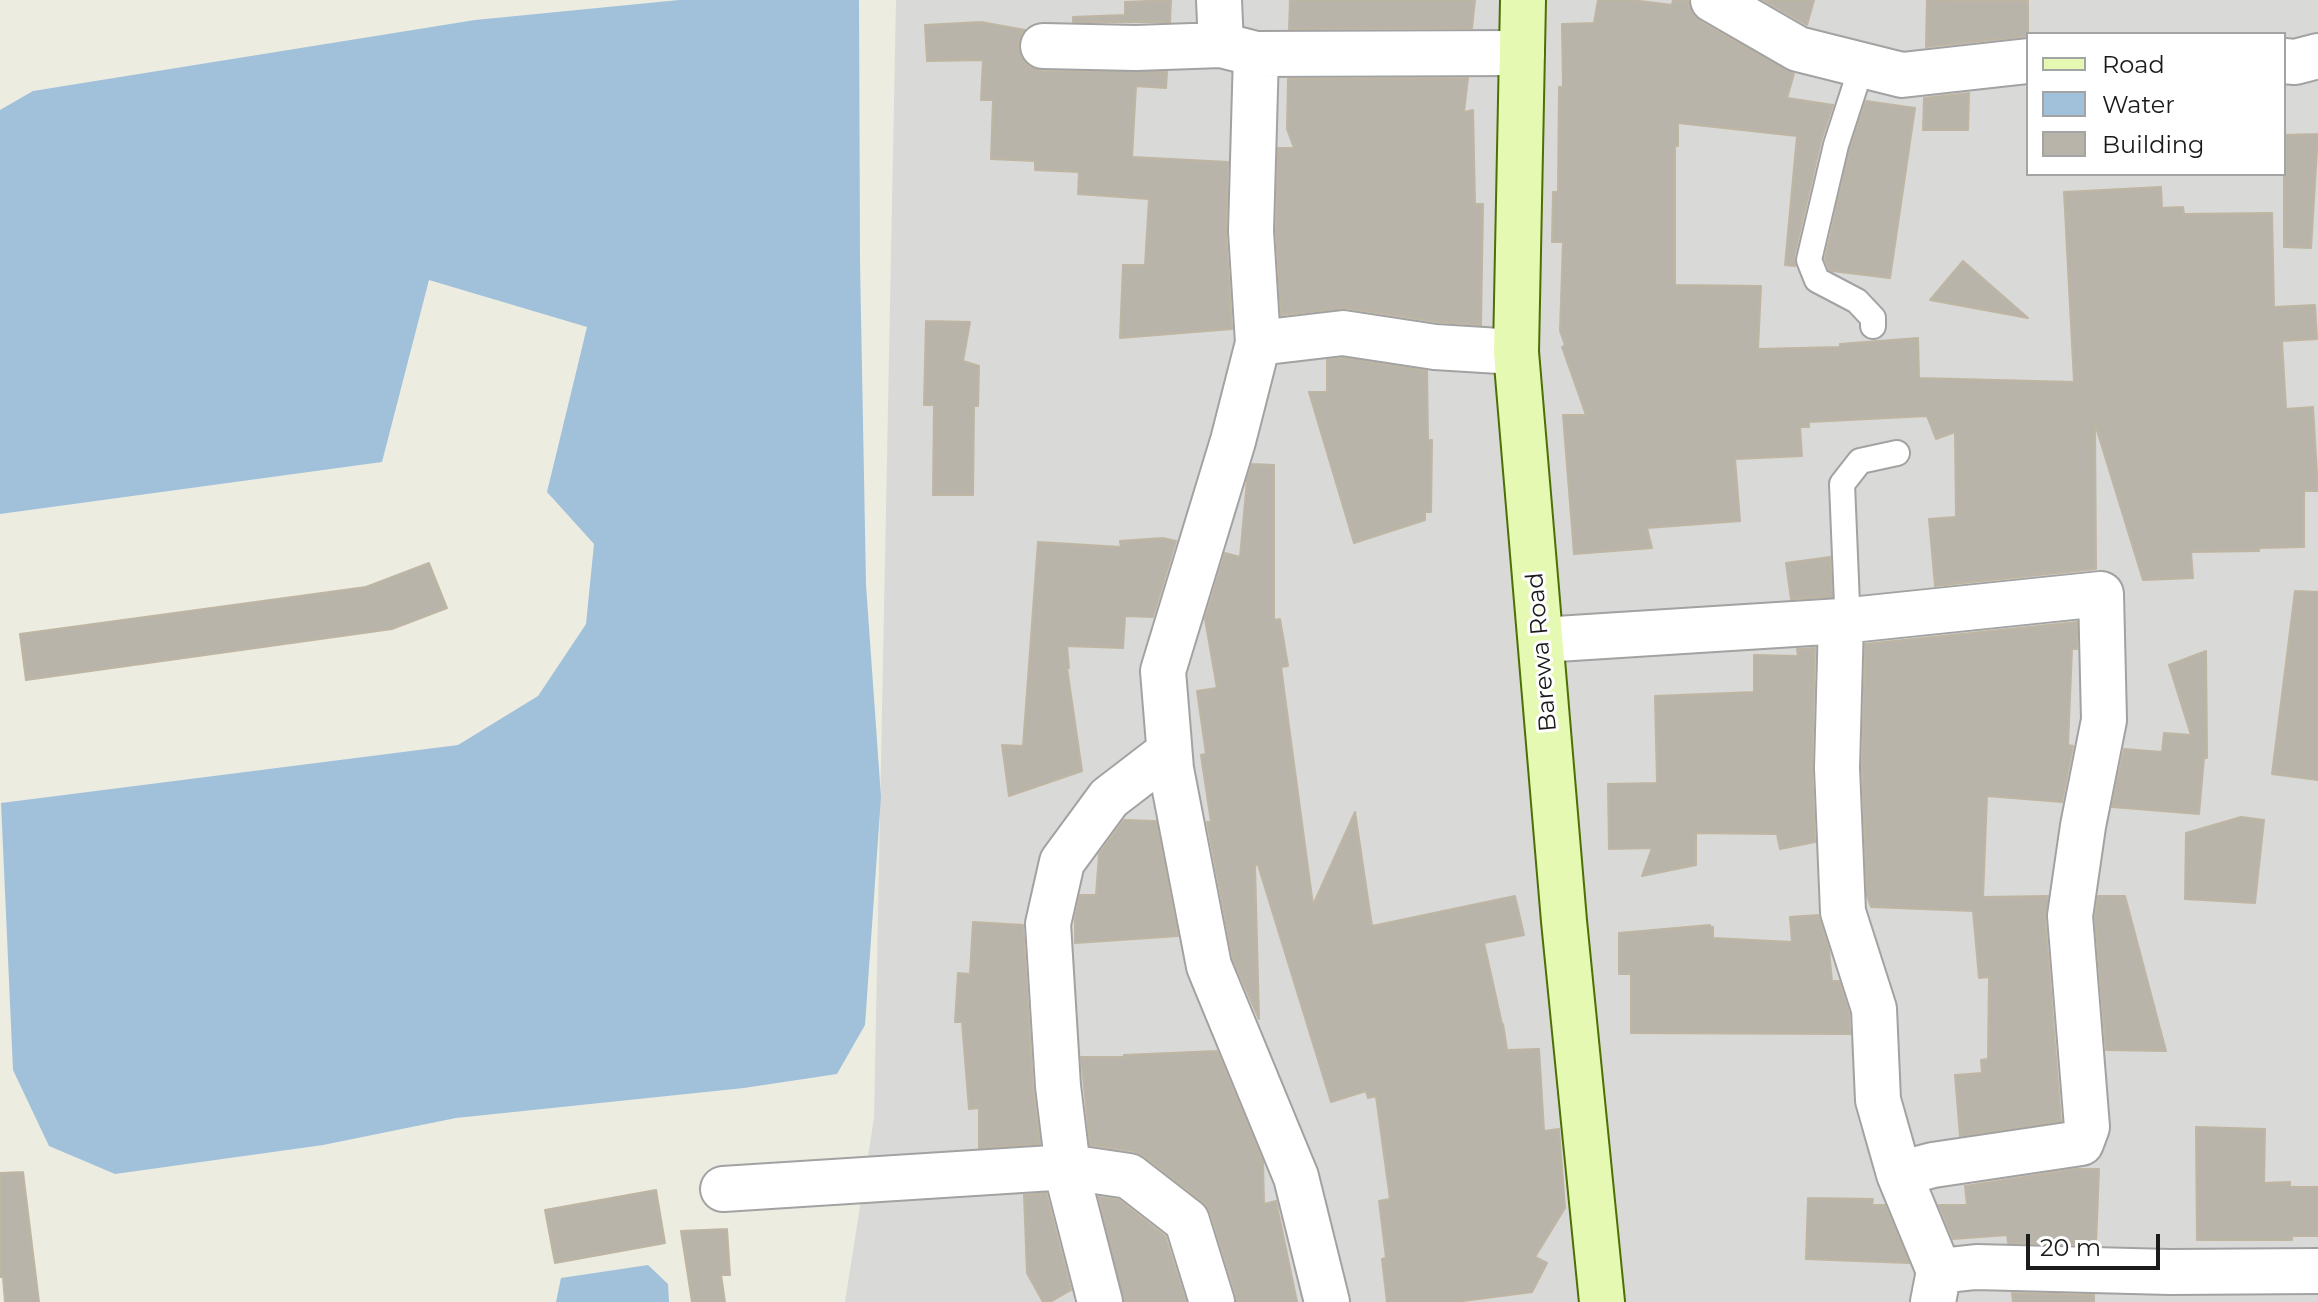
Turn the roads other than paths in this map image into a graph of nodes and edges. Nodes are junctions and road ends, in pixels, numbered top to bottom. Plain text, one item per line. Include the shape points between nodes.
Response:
1 (1219, 0) edge
2 (1523, 0) edge
3 (1713, 0) edge
4 (1043, 46) dead end
5 (1238, 49) junction
6 (1522, 53) junction
7 (2318, 56) edge
8 (2026, 61) edge
9 (2286, 61) edge
10 (1862, 65) junction
11 (1873, 326) dead end
12 (1258, 343) junction
13 (1516, 352) junction
14 (1897, 453) dead end
15 (1841, 621) junction
16 (1541, 640) junction
17 (1169, 752) junction
18 (1068, 1167) junction
19 (1899, 1174) junction
20 (723, 1189) dead end
21 (2318, 1271) edge
22 (1936, 1286) edge
23 (1100, 1302) edge
24 (1212, 1302) edge
25 (1327, 1302) edge
26 (1602, 1302) edge

1 - 5 street
2 - 6 main road, Barewa Road
3 - 10 street via 1798,49
4 - 5 street
5 - 6 street
5 - 12 street
6 - 13 main road, Barewa Road
7 - 9 street
8 - 10 street via 1902,75
10 - 11 lane via 1836,145 1809,260 1817,280 1857,301 1873,318
12 - 13 street via 1343,333
12 - 17 street via 1163,671
13 - 16 main road, Barewa Road
14 - 15 lane via 1860,461 1842,484 1847,604
15 - 16 street
15 - 19 street via 1837,768 1843,912 1874,1009 1878,1100
15 - 19 street via 2101,594 2104,720 2070,916 2087,1127 2081,1143
16 - 26 main road, Barewa Road
17 - 18 street via 1109,798 1062,862 1048,924
17 - 25 street via 1209,966 1296,1177
18 - 20 street
18 - 23 street
18 - 24 street via 1129,1176 1187,1221
19 - 22 street
21 - 22 street via 1976,1267

